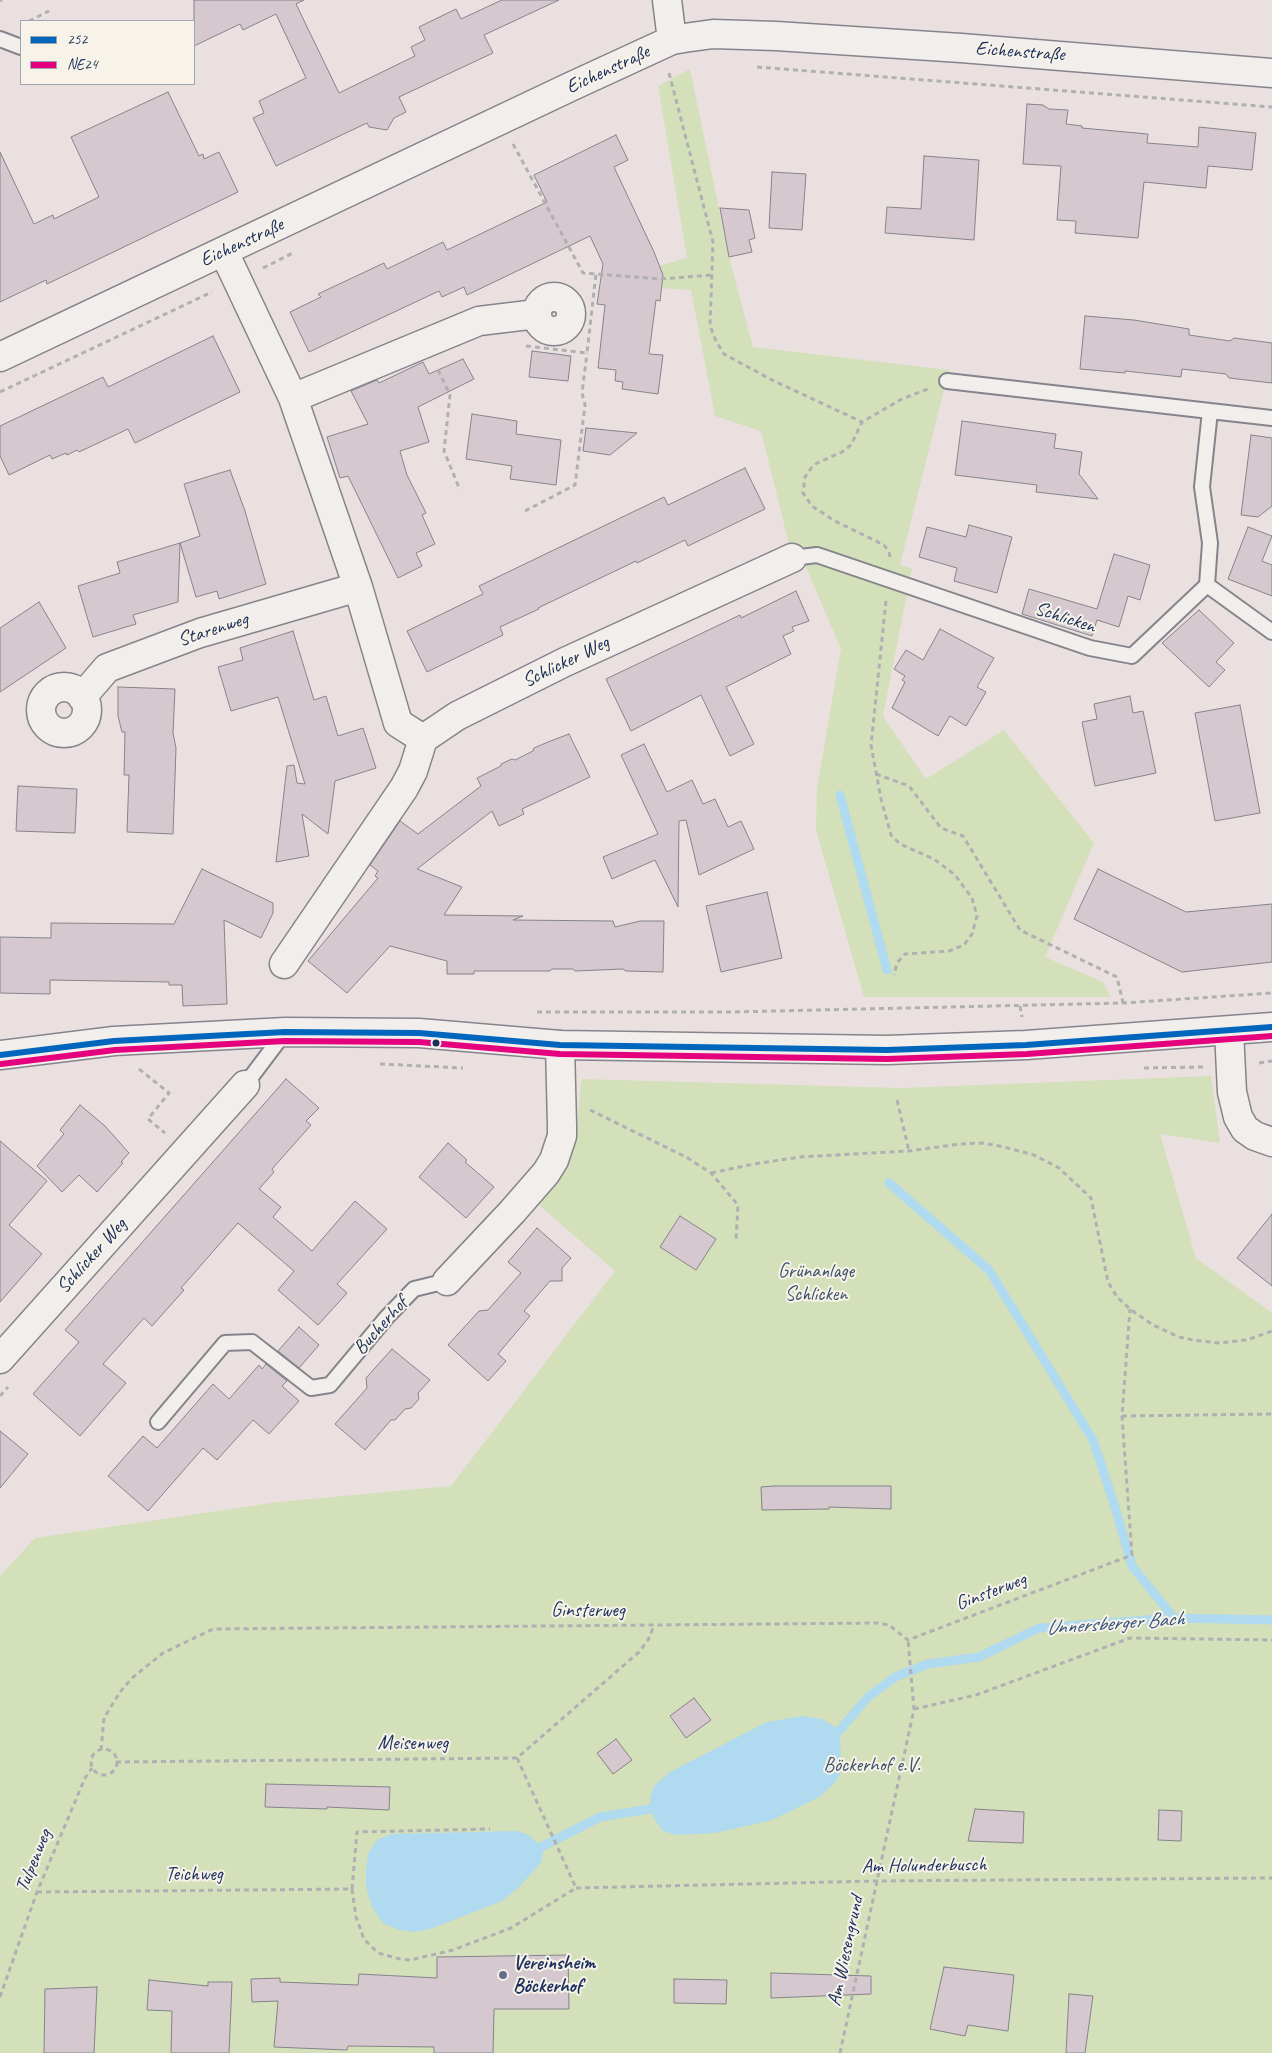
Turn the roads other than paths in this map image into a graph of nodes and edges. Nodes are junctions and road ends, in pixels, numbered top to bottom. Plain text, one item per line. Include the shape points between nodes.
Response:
1 (667, 0) edge
2 (0, 39) edge
3 (672, 40) junction
4 (20, 47) edge
5 (1272, 73) edge
6 (224, 252) junction
7 (537, 314) dead end
8 (0, 358) edge
9 (947, 381) road end
10 (292, 398) junction
11 (1210, 411) junction
12 (1272, 418) edge
13 (792, 558) joint
14 (1207, 585) junction
15 (358, 587) junction
16 (1272, 632) edge
17 (82, 697) dead end
18 (423, 739) junction
19 (284, 964) dead end
20 (1272, 1027) edge
21 (1229, 1031) junction
22 (286, 1032) junction
23 (560, 1045) junction
24 (0, 1055) edge
25 (245, 1085) joint
26 (1272, 1142) edge
27 (447, 1281) joint
28 (0, 1360) edge
29 (158, 1422) dead end

1 - 3 street
2 - 4 lane
3 - 5 street, Eichenstraße via 713,34 776,36
3 - 6 street, Eichenstraße
6 - 8 street, Eichenstraße
6 - 10 street
7 - 10 street via 479,321
9 - 11 lane
10 - 15 street
11 - 12 lane
11 - 14 lane via 1202,487 1210,543
13 - 14 lane, Schlicken via 817,555 1090,648 1132,656
13 - 18 street, Schlicker Weg via 565,662 457,716
14 - 16 lane
15 - 17 street, Starenweg via 200,633 107,668
15 - 18 street via 398,723
18 - 19 street via 404,788
20 - 21 street
21 - 23 street via 1026,1045 887,1050
21 - 26 street via 1232,1092 1238,1117 1255,1136
22 - 23 street via 419,1034
22 - 24 street via 114,1041
22 - 25 lane
23 - 27 street, Bucherhof via 562,1136 554,1160 512,1212
25 - 28 street, Schlicker Weg
27 - 29 lane, Bucherhof via 414,1289 330,1385 311,1388 252,1342 225,1343

